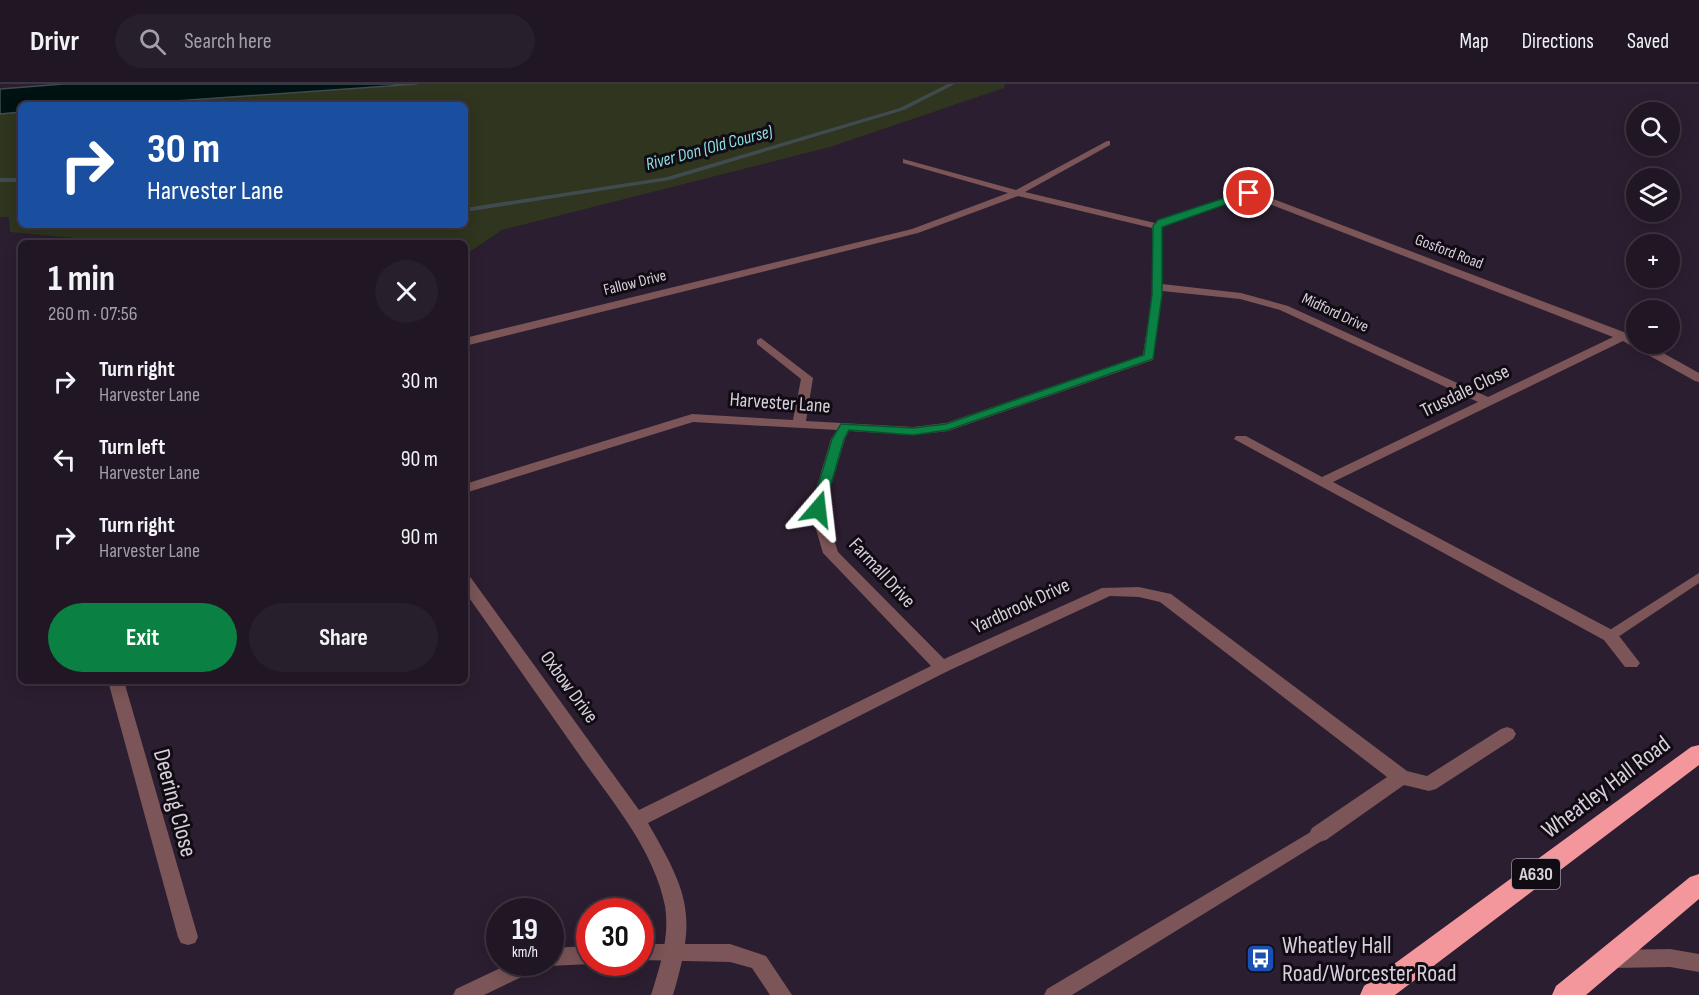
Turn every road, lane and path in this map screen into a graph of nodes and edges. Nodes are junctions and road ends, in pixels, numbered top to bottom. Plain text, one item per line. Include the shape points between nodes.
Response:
1 (1107, 143) dead end
2 (906, 161) dead end
3 (1017, 193) junction
4 (1157, 226) junction
5 (1157, 287) junction
6 (1626, 338) edge
7 (468, 341) edge
8 (761, 342) dead end
9 (1626, 344) edge
10 (1656, 354) edge
11 (1699, 378) edge
12 (1489, 402) junction
13 (799, 423) junction
14 (846, 426) junction
15 (1241, 438) dead end
16 (1322, 483) junction
17 (468, 488) edge
18 (1699, 577) edge
19 (468, 585) edge
20 (1610, 636) junction
21 (1631, 663) dead end
22 (942, 667) junction
23 (118, 684) edge
24 (1507, 734) dead end
25 (1699, 753) edge
26 (1401, 777) junction
27 (636, 820) junction
28 (1319, 834) joint
29 (1699, 884) edge
30 (188, 938) dead end
31 (675, 951) junction
32 (654, 952) edge
33 (1609, 959) junction
34 (1699, 963) edge
35 (503, 976) edge
36 (463, 995) edge
37 (662, 995) edge
38 (782, 995) edge
39 (1054, 995) edge
40 (1374, 995) edge
41 (1566, 995) edge

1 - 3 street, Fallow Drive
2 - 3 street
3 - 4 street
3 - 7 street, Fallow Drive via 915,231
4 - 5 street, Harvester Lane
4 - 6 street, Gosford Road via 1249,193
5 - 12 street, Midford Drive via 1241,296 1284,308
5 - 14 street, Harvester Lane via 1149,357 948,427 913,431
8 - 13 street via 807,378
9 - 12 street, Trusdale Close
10 - 11 street, Gosford Road
12 - 16 street, Trusdale Close
13 - 14 street, Harvester Lane
13 - 17 street, Harvester Lane via 692,418
14 - 22 street, Farmall Drive via 838,439 818,509 831,552
15 - 16 street
16 - 20 street
18 - 20 lane
19 - 27 street, Oxbow Drive
20 - 21 street
22 - 26 street, Yardbrook Drive via 1108,591 1165,598
22 - 27 street, Yardbrook Drive
23 - 30 lane, Deering Close
24 - 26 street, Yardbrook Drive via 1429,784
25 - 40 highway, Wheatley Hall Road / A630
26 - 28 street
27 - 31 street, Oxbow Drive via 672,890 678,922
28 - 39 lane
29 - 33 highway
31 - 32 lane
31 - 37 street, Oxbow Drive
31 - 38 lane via 730,953 759,962
33 - 34 lane via 1670,958
33 - 41 highway
35 - 36 lane

